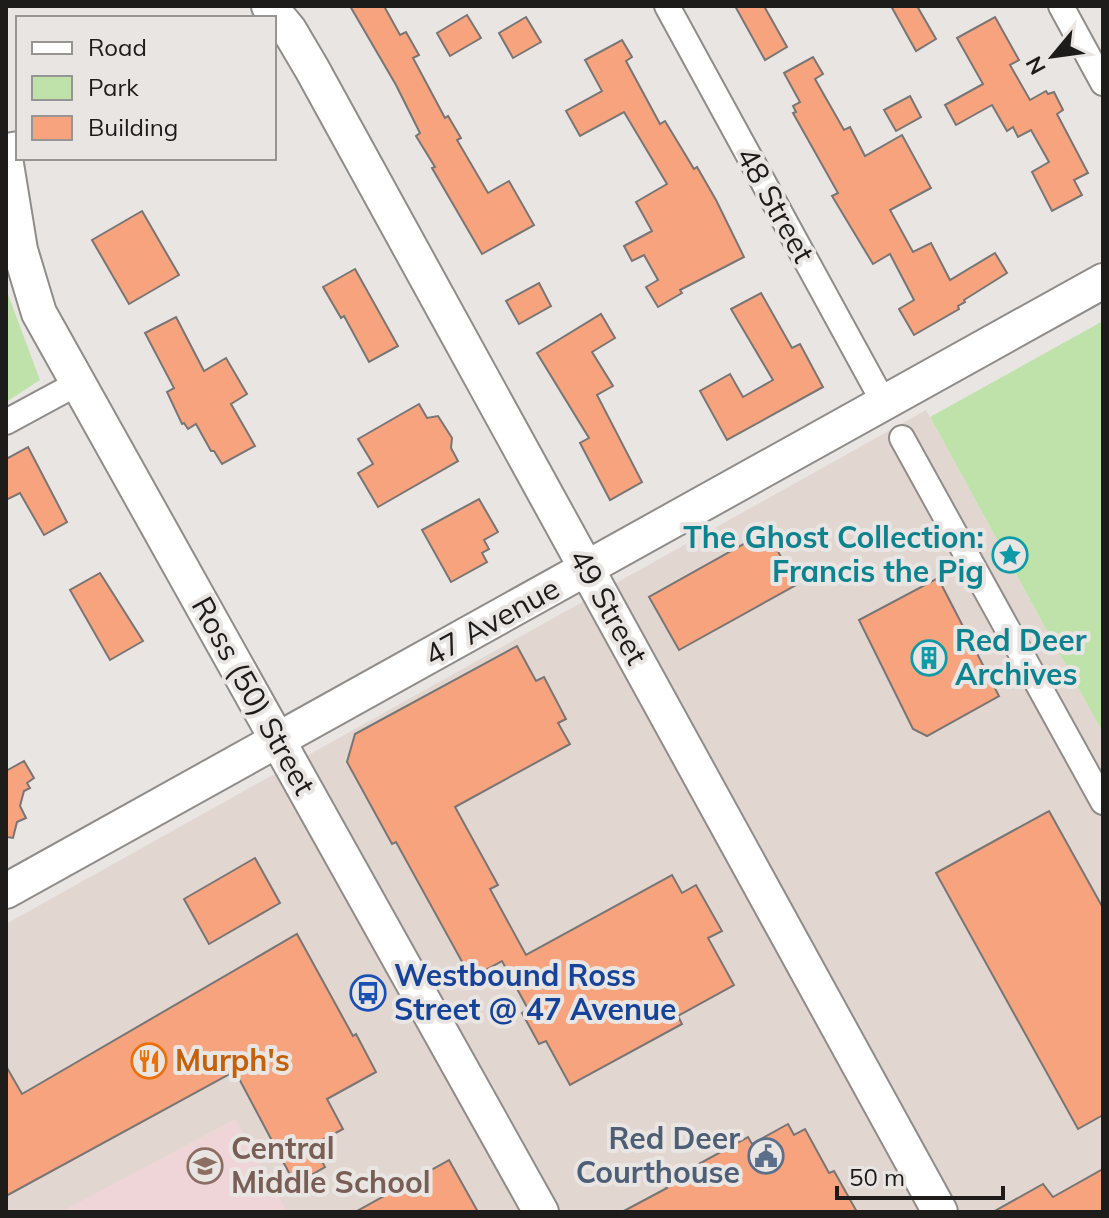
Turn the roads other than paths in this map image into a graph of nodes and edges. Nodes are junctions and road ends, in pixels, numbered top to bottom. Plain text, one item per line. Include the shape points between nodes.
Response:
1 (667, 6) edge
2 (1061, 6) edge
3 (272, 10) edge
4 (1103, 83) edge
5 (6, 164) edge
6 (1103, 281) edge
7 (78, 383) junction
8 (884, 403) junction
9 (6, 422) edge
10 (902, 438) dead end
11 (587, 569) junction
12 (278, 741) junction
13 (1103, 802) edge
14 (6, 891) edge
15 (541, 1212) edge
16 (940, 1212) edge

1 - 8 street, 48 Street
2 - 4 street
3 - 11 main road, 49 Street via 320,83
5 - 7 main road, Ross (50) Street via 27,280
6 - 8 main road, 47 Avenue
7 - 9 street
7 - 12 main road, Ross (50) Street
8 - 11 main road, 47 Avenue
10 - 13 street
11 - 12 main road, 47 Avenue
11 - 16 main road, 49 Street
12 - 14 main road, 47 Avenue
12 - 15 main road, Ross (50) Street

